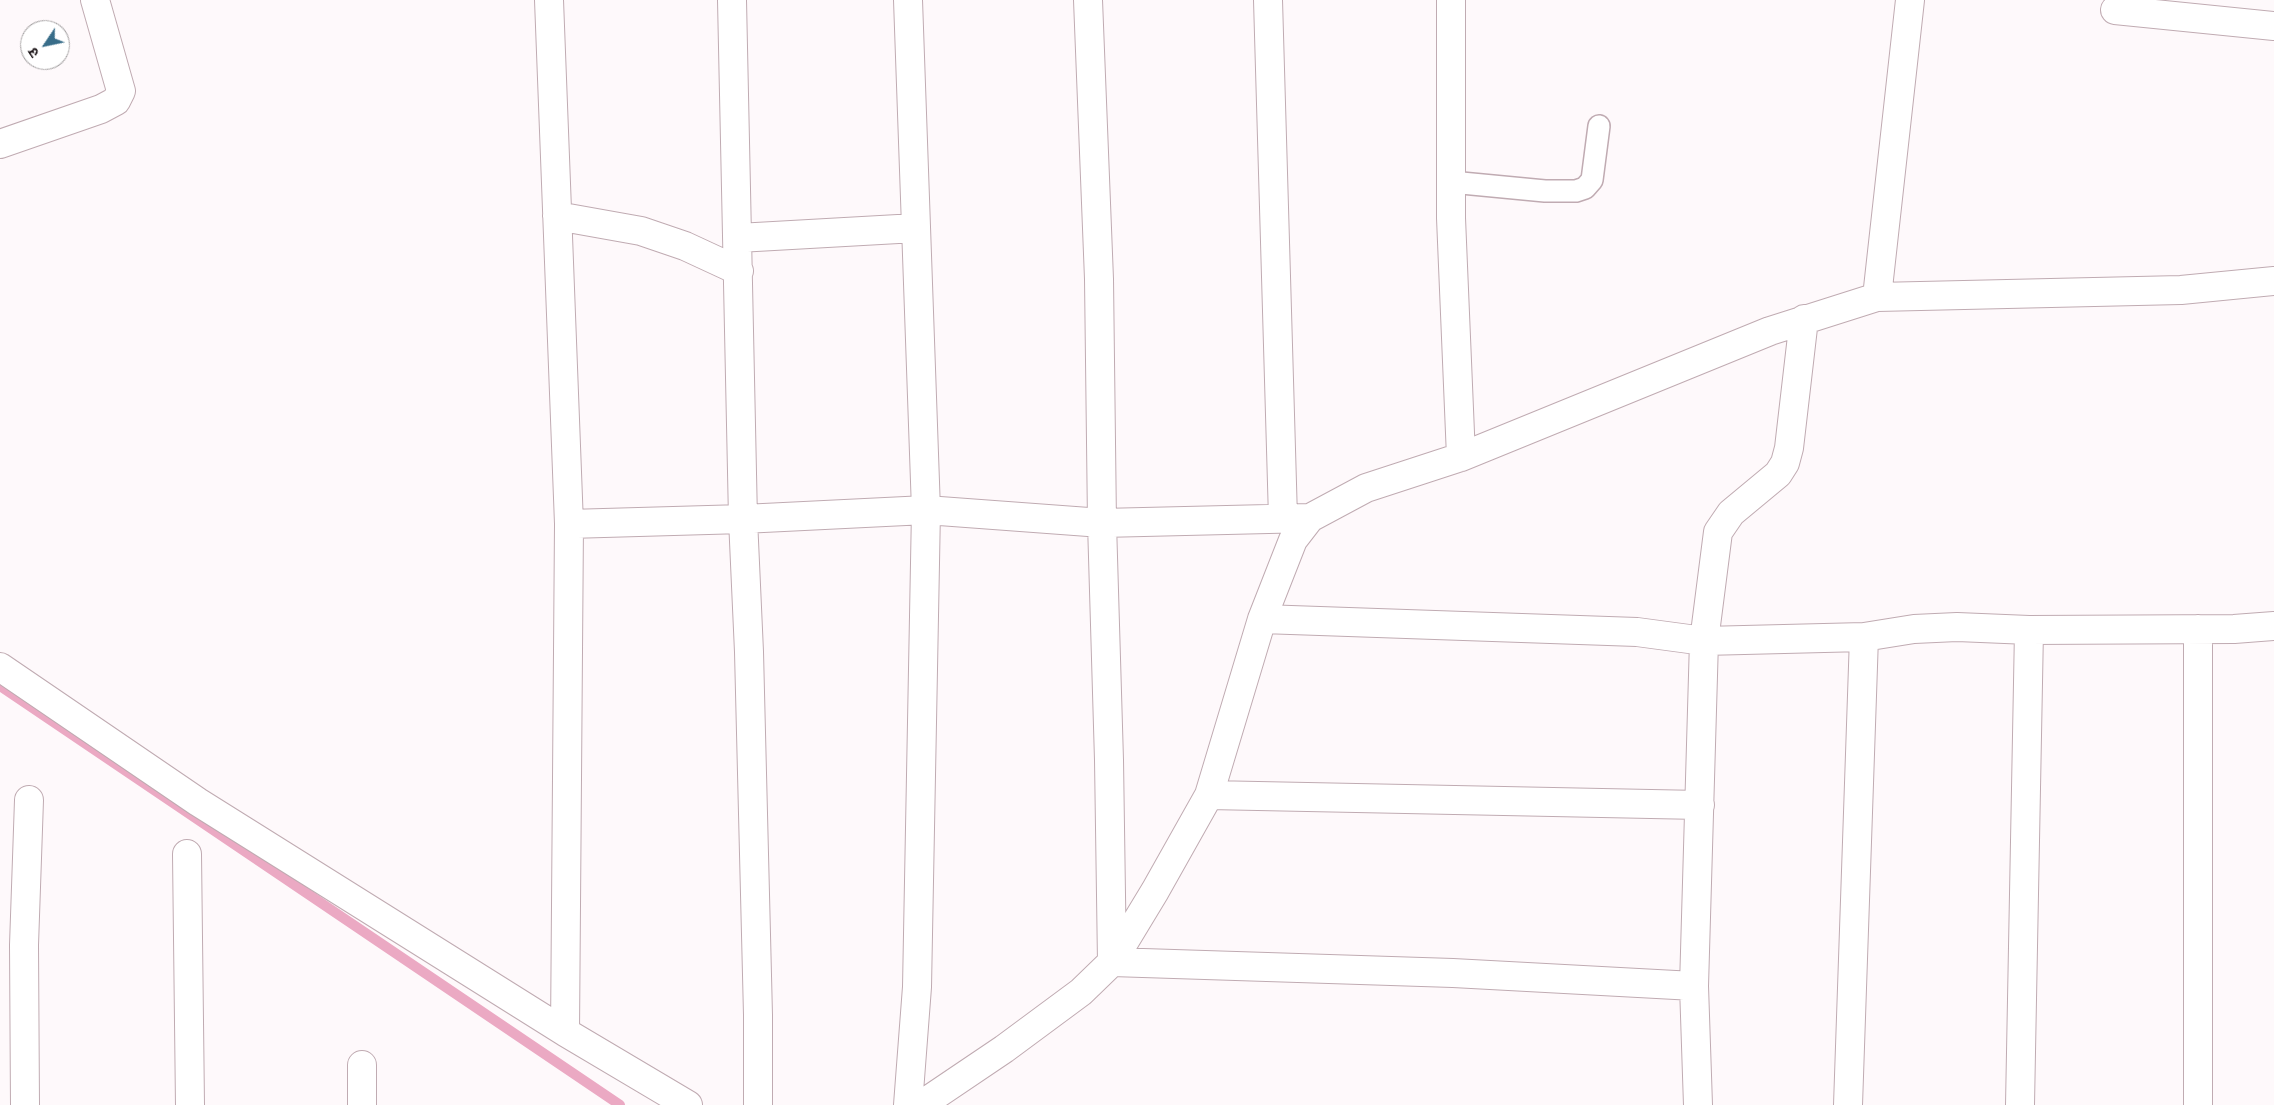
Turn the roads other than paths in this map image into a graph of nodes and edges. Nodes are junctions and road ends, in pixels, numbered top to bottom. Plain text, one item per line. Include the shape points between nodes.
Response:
1 (95, 0) edge
2 (549, 0) edge
3 (732, 0) edge
4 (908, 0) edge
5 (1088, 0) edge
6 (1268, 0) edge
7 (1451, 0) edge
8 (1910, 0) edge
9 (2115, 10) dead end
10 (2274, 26) edge
11 (1599, 126) dead end
12 (0, 144) edge
13 (1451, 182) junction
14 (557, 216) junction
15 (916, 228) junction
16 (738, 238) junction
17 (739, 271) junction
18 (2274, 281) edge
19 (1876, 296) junction
20 (1804, 319) junction
21 (1460, 457) junction
22 (926, 510) junction
23 (1283, 518) junction
24 (1310, 518) junction
25 (743, 519) junction
26 (1102, 523) junction
27 (569, 524) junction
28 (1262, 619) junction
29 (2274, 626) edge
30 (2198, 629) junction
31 (2029, 630) junction
32 (1864, 637) junction
33 (1704, 641) junction
34 (0, 667) edge
35 (1209, 795) junction
36 (28, 800) dead end
37 (1700, 805) junction
38 (187, 854) dead end
39 (12, 945) edge
40 (1112, 962) junction
41 (1694, 986) junction
42 (565, 1032) junction
43 (362, 1065) dead end
44 (25, 1105) edge
45 (190, 1105) edge
46 (362, 1105) edge
47 (688, 1105) edge
48 (758, 1105) edge
49 (908, 1105) edge
50 (921, 1105) edge
51 (1698, 1105) edge
52 (1848, 1105) edge
53 (2020, 1105) edge
54 (2198, 1105) edge

1 - 12 street via 121,91 116,101
2 - 14 street
3 - 16 street
4 - 15 street
5 - 26 street via 1099,279
6 - 23 street
7 - 13 street
8 - 19 street
9 - 10 street
11 - 13 lane via 1592,180 1585,188 1544,191
13 - 21 street
14 - 17 street via 641,231 685,246
14 - 27 street
15 - 16 street
15 - 22 street
16 - 17 street
17 - 25 street
18 - 19 street via 2181,290
19 - 20 street
20 - 21 street
20 - 33 street via 1785,463 1778,474 1731,513 1718,532
21 - 24 street via 1366,488
22 - 25 street
22 - 26 street
22 - 49 street via 917,987
23 - 24 street
23 - 26 street
24 - 28 street via 1293,540
25 - 27 street
25 - 48 street via 749,652
26 - 40 street
27 - 42 street
28 - 33 street via 1637,632
28 - 35 street
29 - 30 street
30 - 31 street
30 - 54 street
31 - 32 street via 1957,627 1914,629
31 - 53 street
32 - 33 street
32 - 52 street
33 - 37 street
34 - 42 street via 198,802
35 - 37 street
35 - 40 street
36 - 39 street
37 - 41 street
38 - 45 street
39 - 44 street
40 - 41 street
40 - 50 street via 1081,992
41 - 51 street
42 - 47 street
43 - 46 street

